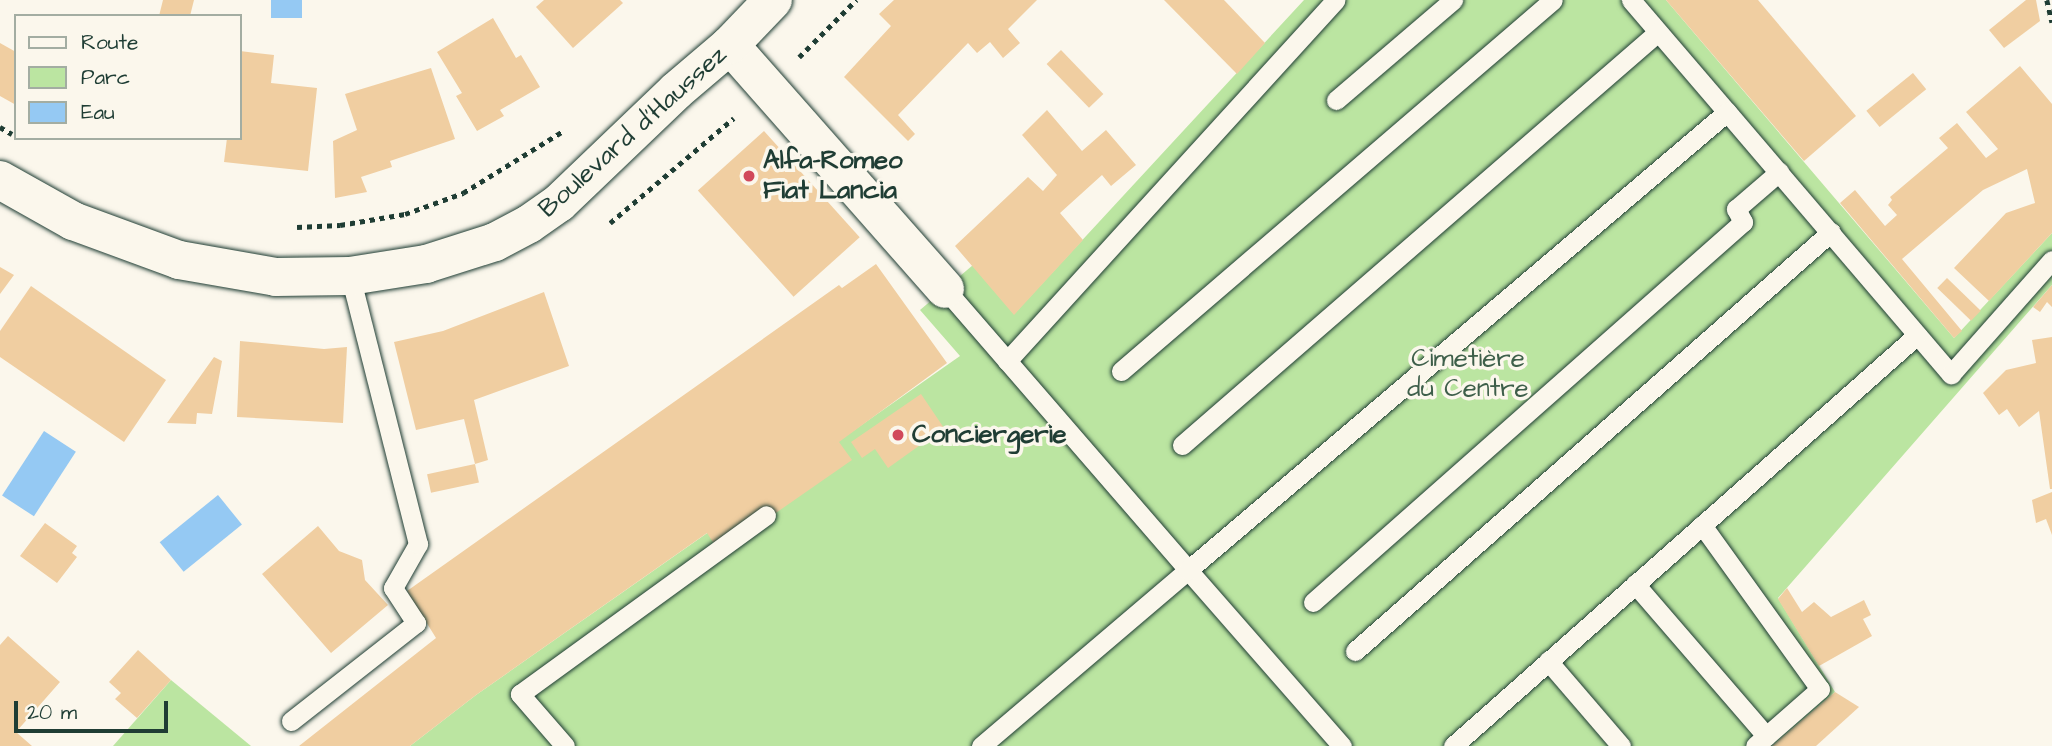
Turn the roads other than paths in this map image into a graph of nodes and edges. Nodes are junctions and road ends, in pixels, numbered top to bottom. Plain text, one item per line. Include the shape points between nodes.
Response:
1 (773, 0) edge
2 (1336, 0) edge
3 (1453, 0) edge
4 (1553, 0) edge
5 (1631, 0) edge
6 (1658, 32) junction
7 (730, 45) junction
8 (1336, 100) dead end
9 (1727, 111) junction
10 (1779, 172) junction
11 (0, 180) edge
12 (1830, 232) junction
13 (2052, 260) edge
14 (349, 276) junction
15 (945, 289) joint
16 (1917, 335) junction
17 (1007, 361) junction
18 (1121, 371) dead end
19 (1182, 445) dead end
20 (766, 515) dead end
21 (1702, 525) junction
22 (1188, 570) junction
23 (1635, 584) junction
24 (1313, 602) dead end
25 (1354, 651) dead end
26 (1548, 661) junction
27 (291, 720) dead end
28 (1760, 741) edge
29 (565, 746) edge
30 (981, 746) edge
31 (1342, 746) edge
32 (1452, 746) edge
33 (1621, 746) edge

1 - 7 main road, Boulevard d'Haussez
2 - 17 lane
3 - 8 lane
4 - 18 lane
5 - 6 lane
6 - 9 lane
6 - 19 lane
7 - 14 main road, Boulevard d'Haussez via 559,203 530,224 495,242 426,264
7 - 15 main road
9 - 10 lane
9 - 22 lane
10 - 12 lane
10 - 24 lane via 1736,208 1743,222
11 - 14 main road, Boulevard d'Haussez via 73,221 179,260 276,276
12 - 16 lane
12 - 25 lane
13 - 16 lane via 1951,374
14 - 27 lane via 418,544 393,588 416,623
15 - 17 lane
16 - 21 lane
17 - 22 lane
20 - 29 lane via 520,694
21 - 23 lane
21 - 28 lane via 1820,689
22 - 30 lane
22 - 31 lane
23 - 26 lane
23 - 28 lane
26 - 32 lane
26 - 33 lane

